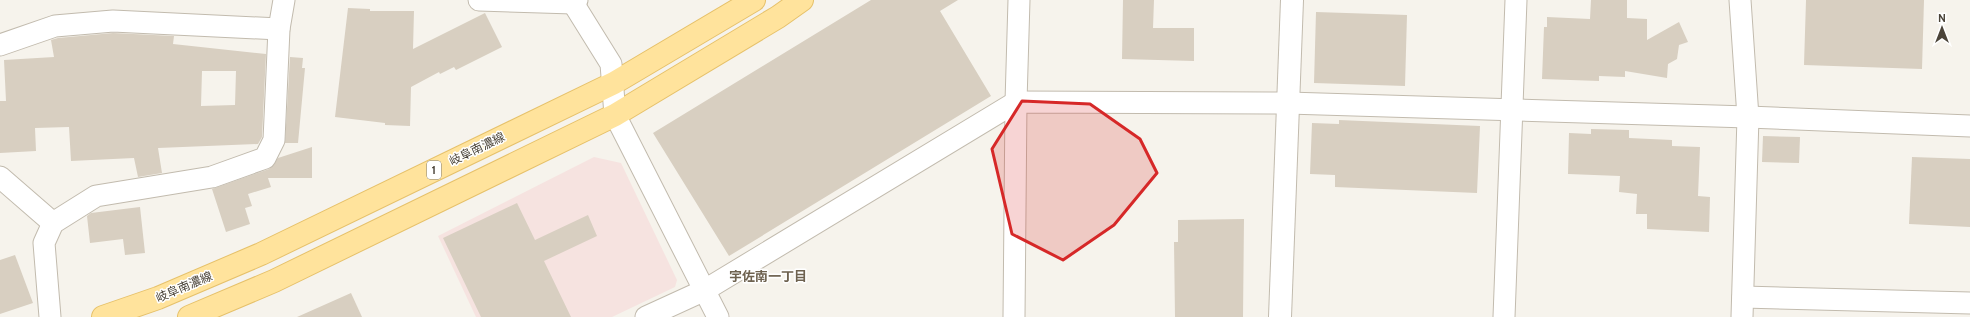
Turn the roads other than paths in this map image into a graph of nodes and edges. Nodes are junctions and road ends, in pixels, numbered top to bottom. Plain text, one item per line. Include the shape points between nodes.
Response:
1 (284, 0) edge
2 (479, 0) edge
3 (754, 0) edge
4 (802, 0) edge
5 (1019, 0) edge
6 (1292, 0) edge
7 (1516, 0) edge
8 (1740, 0) edge
9 (575, 1) edge
10 (279, 29) junction
11 (0, 45) edge
12 (614, 83) junction
13 (1016, 102) junction
14 (1288, 103) junction
15 (1512, 111) junction
16 (615, 115) junction
17 (1748, 117) junction
18 (1970, 126) edge
19 (0, 177) edge
20 (52, 223) junction
21 (705, 290) junction
22 (1970, 303) edge
23 (1742, 307) edge
24 (50, 317) edge
25 (103, 317) edge
26 (189, 317) edge
27 (646, 317) edge
28 (718, 317) edge
29 (1014, 317) edge
30 (1280, 317) edge
31 (1504, 317) edge

1 - 10 street
2 - 9 street
3 - 12 main road, 岐阜南濃線 / 1
4 - 16 main road
5 - 13 street
6 - 14 street
7 - 15 street
8 - 17 street
9 - 12 street via 611,64
10 - 11 street via 113,21 55,26
10 - 20 street via 274,140 265,158 212,177 96,196
12 - 16 street
12 - 25 main road, 岐阜南濃線 / 1 via 261,254 158,298
13 - 14 street
13 - 21 street
13 - 29 street
14 - 15 street
14 - 30 street
15 - 17 street
15 - 31 street
16 - 21 street
16 - 26 main road via 274,281
17 - 18 street
17 - 23 street
19 - 20 street
20 - 24 street via 44,243
21 - 27 street
21 - 28 street
22 - 23 street

